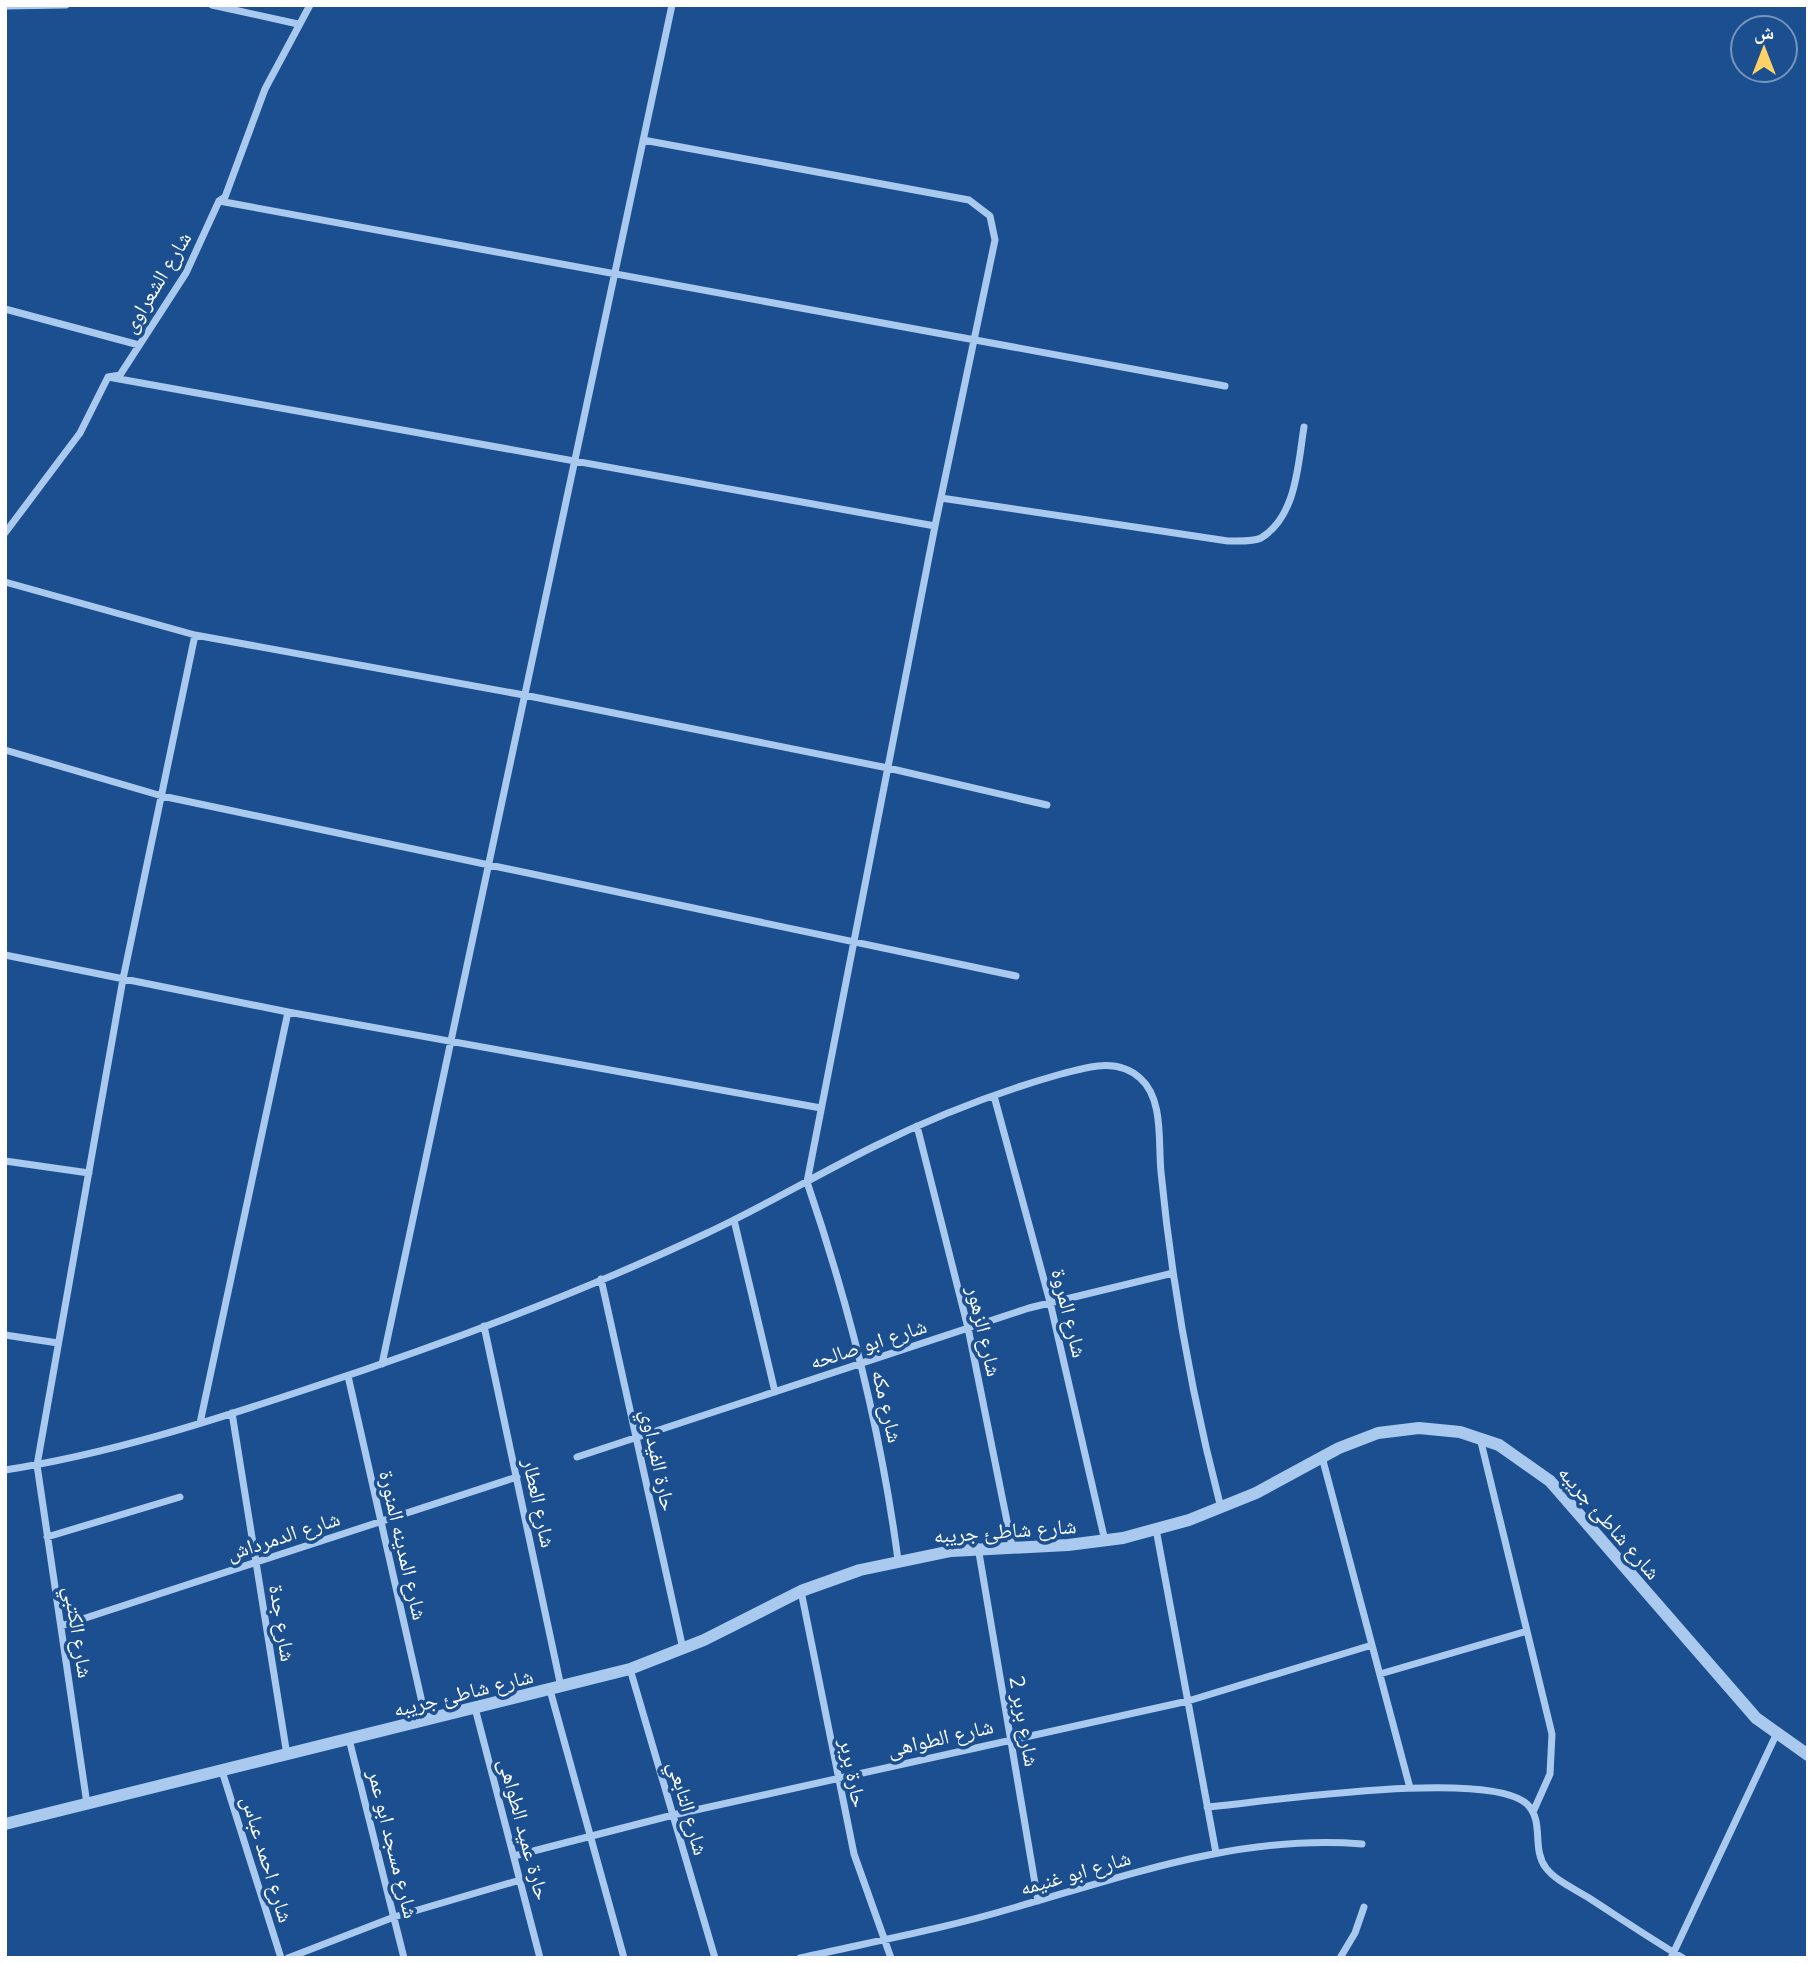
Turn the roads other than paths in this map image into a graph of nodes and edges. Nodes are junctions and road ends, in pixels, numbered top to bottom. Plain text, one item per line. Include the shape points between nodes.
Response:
1 (66, 5) edge
2 (212, 5) edge
3 (310, 5) edge
4 (671, 5) edge
5 (5, 6) edge
6 (298, 24) junction
7 (643, 140) junction
8 (219, 201) junction
9 (615, 273) junction
10 (5, 309) edge
11 (974, 341) junction
12 (139, 345) junction
13 (108, 377) junction
14 (1226, 386) dead end
15 (1304, 426) dead end
16 (572, 461) junction
17 (941, 498) junction
18 (935, 526) junction
19 (5, 533) edge
20 (5, 582) edge
21 (195, 635) junction
22 (524, 695) junction
23 (5, 750) edge
24 (888, 768) junction
25 (162, 796) junction
26 (1047, 805) dead end
27 (488, 866) junction
28 (854, 940) junction
29 (5, 956) edge
30 (1016, 976) dead end
31 (123, 979) junction
32 (288, 1012) junction
33 (451, 1039) junction
34 (994, 1096) junction
35 (821, 1108) junction
36 (917, 1126) junction
37 (5, 1161) edge
38 (89, 1173) junction
39 (807, 1182) junction
40 (734, 1220) junction
41 (1173, 1273) junction
42 (601, 1279) junction
43 (1050, 1302) junction
44 (484, 1326) junction
45 (968, 1328) junction
46 (5, 1335) edge
47 (58, 1343) junction
48 (861, 1363) junction
49 (382, 1364) junction
50 (348, 1376) junction
51 (775, 1392) junction
52 (232, 1413) junction
53 (200, 1423) junction
54 (636, 1438) junction
55 (1480, 1438) junction
56 (577, 1457) dead end
57 (1322, 1457) junction
58 (37, 1465) junction
59 (5, 1470) edge
60 (517, 1478) junction
61 (180, 1497) dead end
62 (1221, 1508) junction
63 (381, 1522) junction
64 (1156, 1529) junction
65 (47, 1537) junction
66 (1105, 1541) junction
67 (1012, 1546) junction
68 (978, 1548) junction
69 (898, 1560) junction
70 (256, 1563) junction
71 (801, 1591) junction
72 (61, 1626) junction
73 (1527, 1631) junction
74 (1372, 1644) junction
75 (683, 1649) junction
76 (630, 1669) junction
77 (1380, 1674) junction
78 (556, 1689) junction
79 (1188, 1701) junction
80 (475, 1708) junction
81 (426, 1721) junction
82 (1776, 1735) junction
83 (1010, 1738) junction
84 (349, 1739) junction
85 (287, 1755) junction
86 (1808, 1755) edge
87 (222, 1771) junction
88 (837, 1778) junction
89 (1410, 1788) junction
90 (87, 1804) junction
91 (1207, 1807) junction
92 (1532, 1812) junction
93 (673, 1815) junction
94 (5, 1824) edge
95 (591, 1836) junction
96 (1362, 1844) dead end
97 (1216, 1853) junction
98 (514, 1856) junction
99 (520, 1880) junction
100 (1038, 1901) junction
101 (1364, 1908) dead end
102 (394, 1917) junction
103 (885, 1940) junction
104 (1673, 1955) edge
105 (281, 1958) edge
106 (289, 1958) edge
107 (404, 1958) edge
108 (540, 1958) edge
109 (624, 1958) edge
110 (715, 1958) edge
111 (800, 1958) edge
112 (891, 1958) edge
113 (1340, 1958) edge
114 (1683, 1958) edge

1 - 5 street
2 - 6 street
3 - 6 street, شارع الشعراوى
4 - 7 street
6 - 8 street, شارع الشعراوى via 265,89 225,197
7 - 9 street
7 - 11 street via 969,200 990,216 995,240
8 - 9 street
8 - 12 street, شارع الشعراوى via 191,265
9 - 11 street
9 - 16 street
10 - 12 street
11 - 14 street
11 - 17 street
12 - 13 street, شارع الشعراوى via 120,375
13 - 16 street
13 - 19 street, شارع الشعراوى via 80,433
15 - 17 street via 1293,495 1259,539 1228,541
16 - 18 street
16 - 22 street
17 - 18 street
18 - 24 street
20 - 21 street
21 - 22 street
21 - 25 street, شارع الكتبي
22 - 24 street
22 - 27 street
23 - 25 street
24 - 26 street
24 - 28 street
25 - 27 street
25 - 31 street, شارع الكتبي
27 - 28 street
27 - 33 street
28 - 30 street
28 - 35 street
29 - 31 street
31 - 32 street
31 - 38 street, شارع الكتبي
32 - 33 street
32 - 53 street
33 - 35 street
33 - 49 street
34 - 36 street
34 - 41 street via 1093,1066 1121,1066 1137,1075 1150,1090 1156,1107
34 - 43 street, شارع المروة
35 - 39 street
36 - 39 street
36 - 45 street, شارع الزهور
37 - 38 street
38 - 47 street, شارع الكتبي
39 - 40 street
39 - 48 street, شارع مكه
40 - 42 street
40 - 51 street
41 - 43 street, شارع ابو صالحه
41 - 62 street
42 - 44 street
42 - 54 street, حارة الفيداوي
43 - 45 street, شارع ابو صالحه
43 - 66 street, شارع المروة
44 - 49 street
44 - 60 street, شارع العطار
45 - 48 street, شارع ابو صالحه
45 - 67 street, شارع الزهور
46 - 47 street
47 - 58 street, شارع الكتبي
48 - 51 street, شارع ابو صالحه
48 - 69 street, شارع مكه via 883,1461
49 - 50 street
50 - 52 street
50 - 63 street, شارع المدينه المنورة
51 - 54 street, شارع ابو صالحه
52 - 53 street
52 - 70 street, شارع جدة
53 - 58 street
54 - 56 street, شارع ابو صالحه
54 - 75 street, حارة الفيداوي
55 - 57 street, شارع شاطئ جريبه via 1440,1429 1398,1430 1358,1440
55 - 73 street
55 - 82 street, شارع شاطئ جريبه via 1517,1455 1550,1481 1737,1698
57 - 62 street, شارع شاطئ جريبه
57 - 74 street
58 - 59 street
58 - 65 street, شارع الكتبي
60 - 63 street, شارع الدمرداش
60 - 78 street, شارع العطار
61 - 65 street
62 - 64 street, شارع شاطئ جريبه
63 - 70 street, شارع الدمرداش
63 - 81 street, شارع المدينه المنورة
64 - 66 street, شارع شاطئ جريبه
64 - 79 street
65 - 72 street, شارع الكتبي
66 - 67 street, شارع شاطئ جريبه
67 - 68 street, شارع شاطئ جريبه
68 - 69 street, شارع شاطئ جريبه
68 - 83 street, شارع بربر 2
69 - 71 street, شارع شاطئ جريبه
70 - 72 street, شارع الدمرداش
70 - 85 street, شارع جدة
71 - 75 street, شارع شاطئ جريبه
71 - 88 street, حارة بربر
72 - 90 street, شارع الكتبي
73 - 77 street
73 - 92 street via 1552,1747 1550,1774
74 - 77 street
74 - 79 street, شارع الطواهى
75 - 76 street, شارع شاطئ جريبه
76 - 78 street, شارع شاطئ جريبه
76 - 93 street, شارع التابعي
77 - 89 street
78 - 80 street, شارع شاطئ جريبه
78 - 95 street, شارع العطار
79 - 83 street, شارع الطواهى
79 - 91 street
80 - 81 street, شارع شاطئ جريبه
80 - 98 street, حارة عميد الطواهى
81 - 84 street, شارع شاطئ جريبه
82 - 86 street, شارع شاطئ جريبه
82 - 104 street
83 - 88 street, شارع الطواهى
83 - 100 street, شارع بربر 2
84 - 85 street, شارع شاطئ جريبه
84 - 102 street, شارع مسجد ابو عمر
85 - 87 street, شارع شاطئ جريبه
87 - 90 street, شارع شاطئ جريبه
87 - 105 street, شارع احمد عباس
88 - 93 street, شارع الطواهى
88 - 103 street, حارة بربر via 858,1872
89 - 91 street
89 - 92 street via 1508,1793
90 - 94 street, شارع شاطئ جريبه
91 - 97 street
92 - 104 street via 1538,1853 1546,1869
93 - 95 street, شارع الطواهى
93 - 110 street, شارع التابعي
95 - 98 street, شارع الطواهى
95 - 109 street, شارع العطار
96 - 97 street, شارع ابو غنيمه via 1289,1842
97 - 100 street, شارع ابو غنيمه
98 - 99 street, حارة عميد الطواهى
99 - 102 street
99 - 108 street, حارة عميد الطواهى
100 - 103 street, شارع ابو غنيمه
101 - 113 street
102 - 106 street
102 - 107 street, شارع مسجد ابو عمر
103 - 111 street, شارع ابو غنيمه
103 - 112 street, حارة بربر
104 - 114 street

